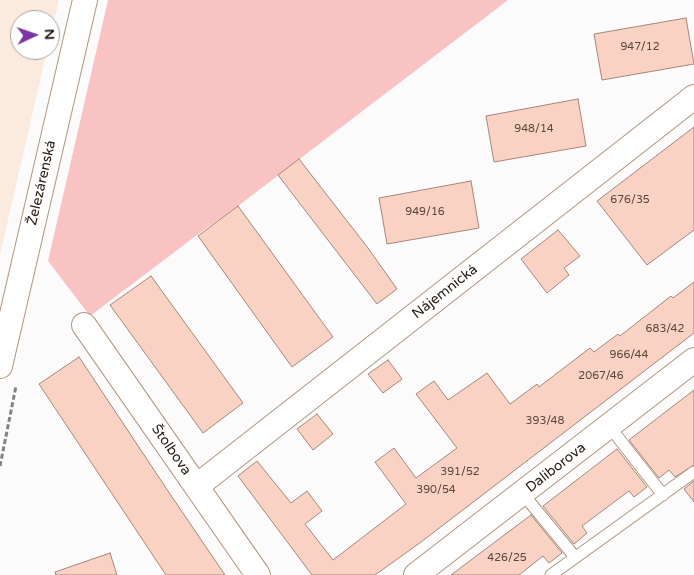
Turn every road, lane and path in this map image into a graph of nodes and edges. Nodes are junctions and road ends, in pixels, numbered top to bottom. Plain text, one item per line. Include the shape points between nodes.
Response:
1 (85, 0) edge
2 (694, 97) edge
3 (84, 325) dead end
4 (694, 360) edge
5 (0, 366) edge
6 (609, 426) junction
7 (694, 472) edge
8 (197, 486) junction
9 (523, 494) junction
10 (662, 495) junction
11 (575, 557) junction
12 (258, 575) edge
13 (416, 575) edge
14 (551, 575) edge

1 - 5 street, Železárenská
2 - 8 street, Nájemnická
3 - 8 street, Štolbova
4 - 6 street, Daliborova
6 - 9 street, Daliborova
6 - 10 lane
7 - 10 lane
8 - 12 street, Štolbova
9 - 11 lane
9 - 13 street, Daliborova
10 - 11 lane
11 - 14 lane

